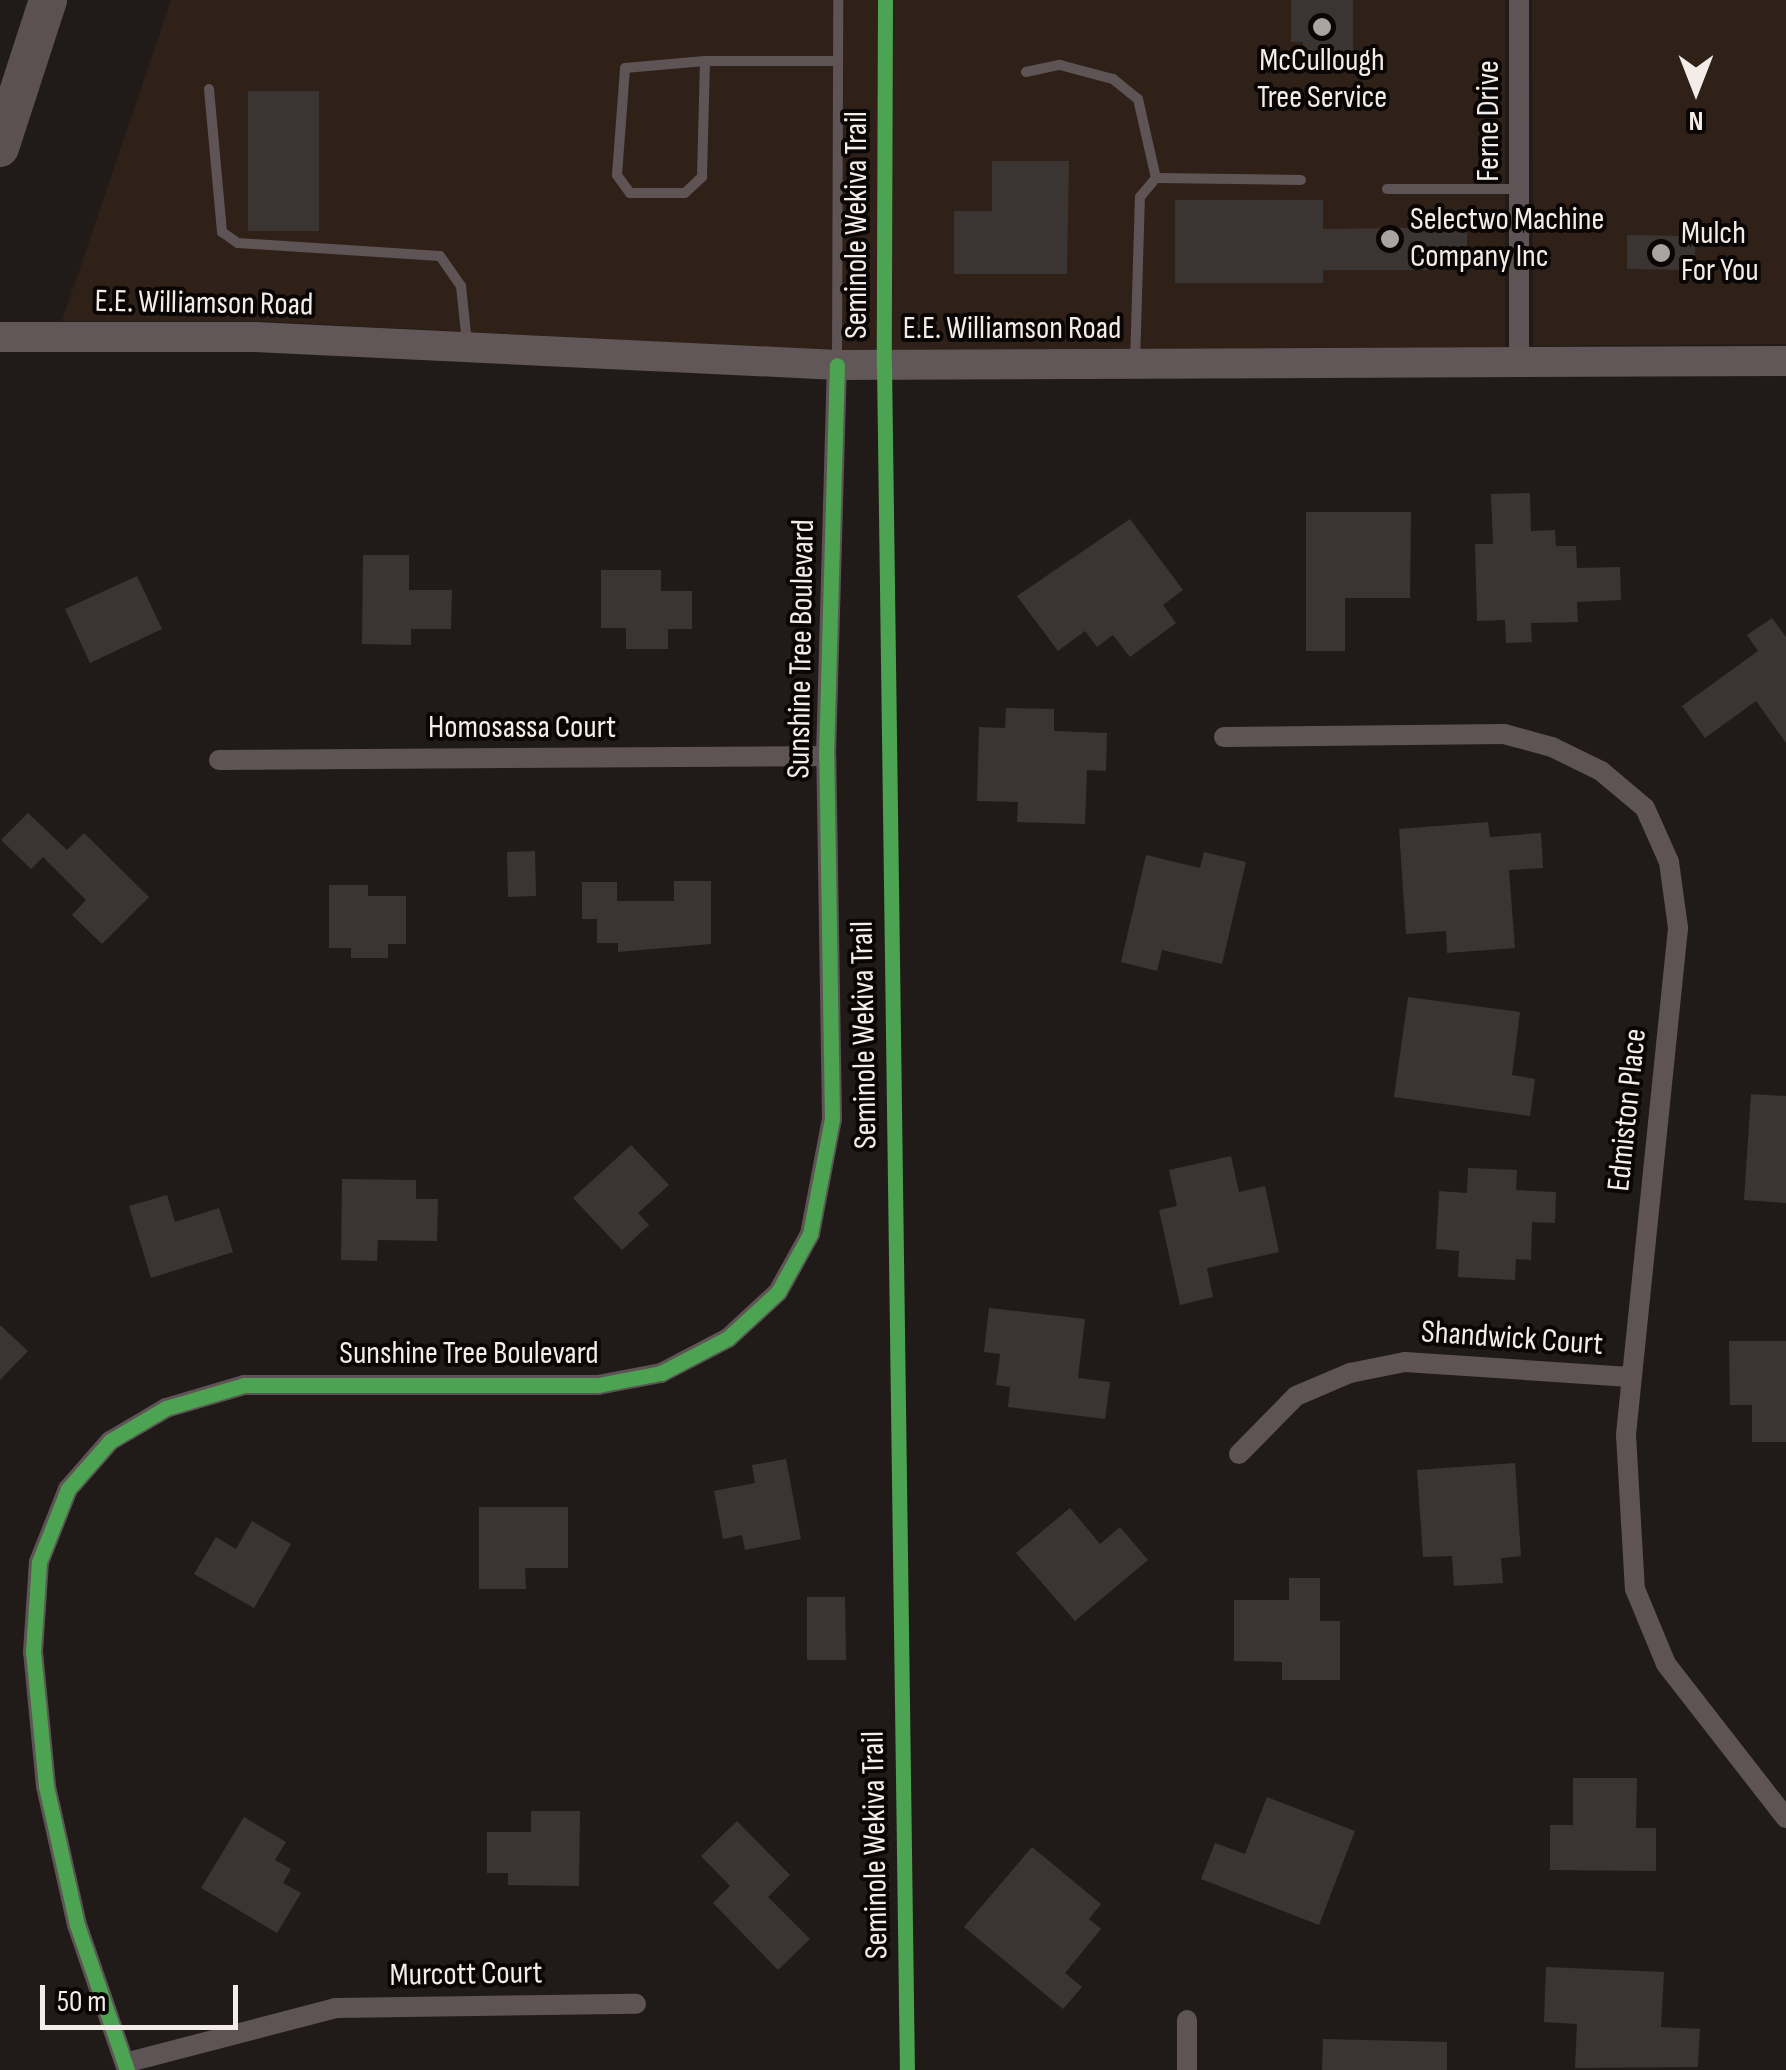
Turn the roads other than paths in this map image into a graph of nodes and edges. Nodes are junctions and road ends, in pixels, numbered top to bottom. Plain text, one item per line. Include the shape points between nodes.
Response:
1 (48, 0) edge
2 (838, 0) edge
3 (1519, 0) edge
4 (705, 61) junction
5 (838, 61) junction
6 (1026, 72) dead end
7 (210, 88) dead end
8 (0, 148) edge
9 (1156, 178) junction
10 (1301, 180) dead end
11 (1387, 188) dead end
12 (1519, 190) junction
13 (0, 337) edge
14 (468, 349) junction
15 (1786, 361) edge
16 (1519, 362) junction
17 (1134, 364) junction
18 (837, 365) junction
19 (1224, 738) dead end
20 (826, 756) junction
21 (219, 760) dead end
22 (1630, 1376) junction
23 (1238, 1454) dead end
24 (1786, 1818) edge
25 (636, 2004) dead end
26 (1187, 2020) dead end
27 (126, 2067) edge
28 (1186, 2070) edge

1 - 8 highway
2 - 5 lane
3 - 12 street, Ferne Drive
4 - 4 lane via 625,68 617,176 630,192 685,192 702,177
4 - 5 lane
5 - 18 lane
6 - 9 lane via 1060,65 1112,79 1138,98
7 - 14 lane via 222,232 238,244 440,256 461,286
9 - 10 lane
9 - 17 lane via 1140,197
11 - 12 lane
12 - 16 street, Ferne Drive
13 - 14 street, E.E. Williamson Road via 255,337
14 - 18 street, E.E. Williamson Road
15 - 16 street, E.E. Williamson Road
16 - 17 street, E.E. Williamson Road
17 - 18 street, E.E. Williamson Road
18 - 20 street, Sunshine Tree Boulevard
19 - 22 street, Edmiston Place via 1504,734 1552,746 1602,771 1645,808 1669,862 1678,928
20 - 21 street, Homosassa Court
20 - 27 street, Sunshine Tree Boulevard via 832,1119 810,1234 778,1292 711,1347 661,1373 598,1385 244,1385 166,1408 124,1432 68,1489 39,1562 36,1598 33,1652 46,1786 77,1925
22 - 23 street, Shandwick Court via 1387,1365 1296,1396
22 - 24 street, Edmiston Place via 1627,1528 1635,1589 1666,1664 1770,1789
25 - 27 street, Murcott Court via 336,2008
26 - 28 street

